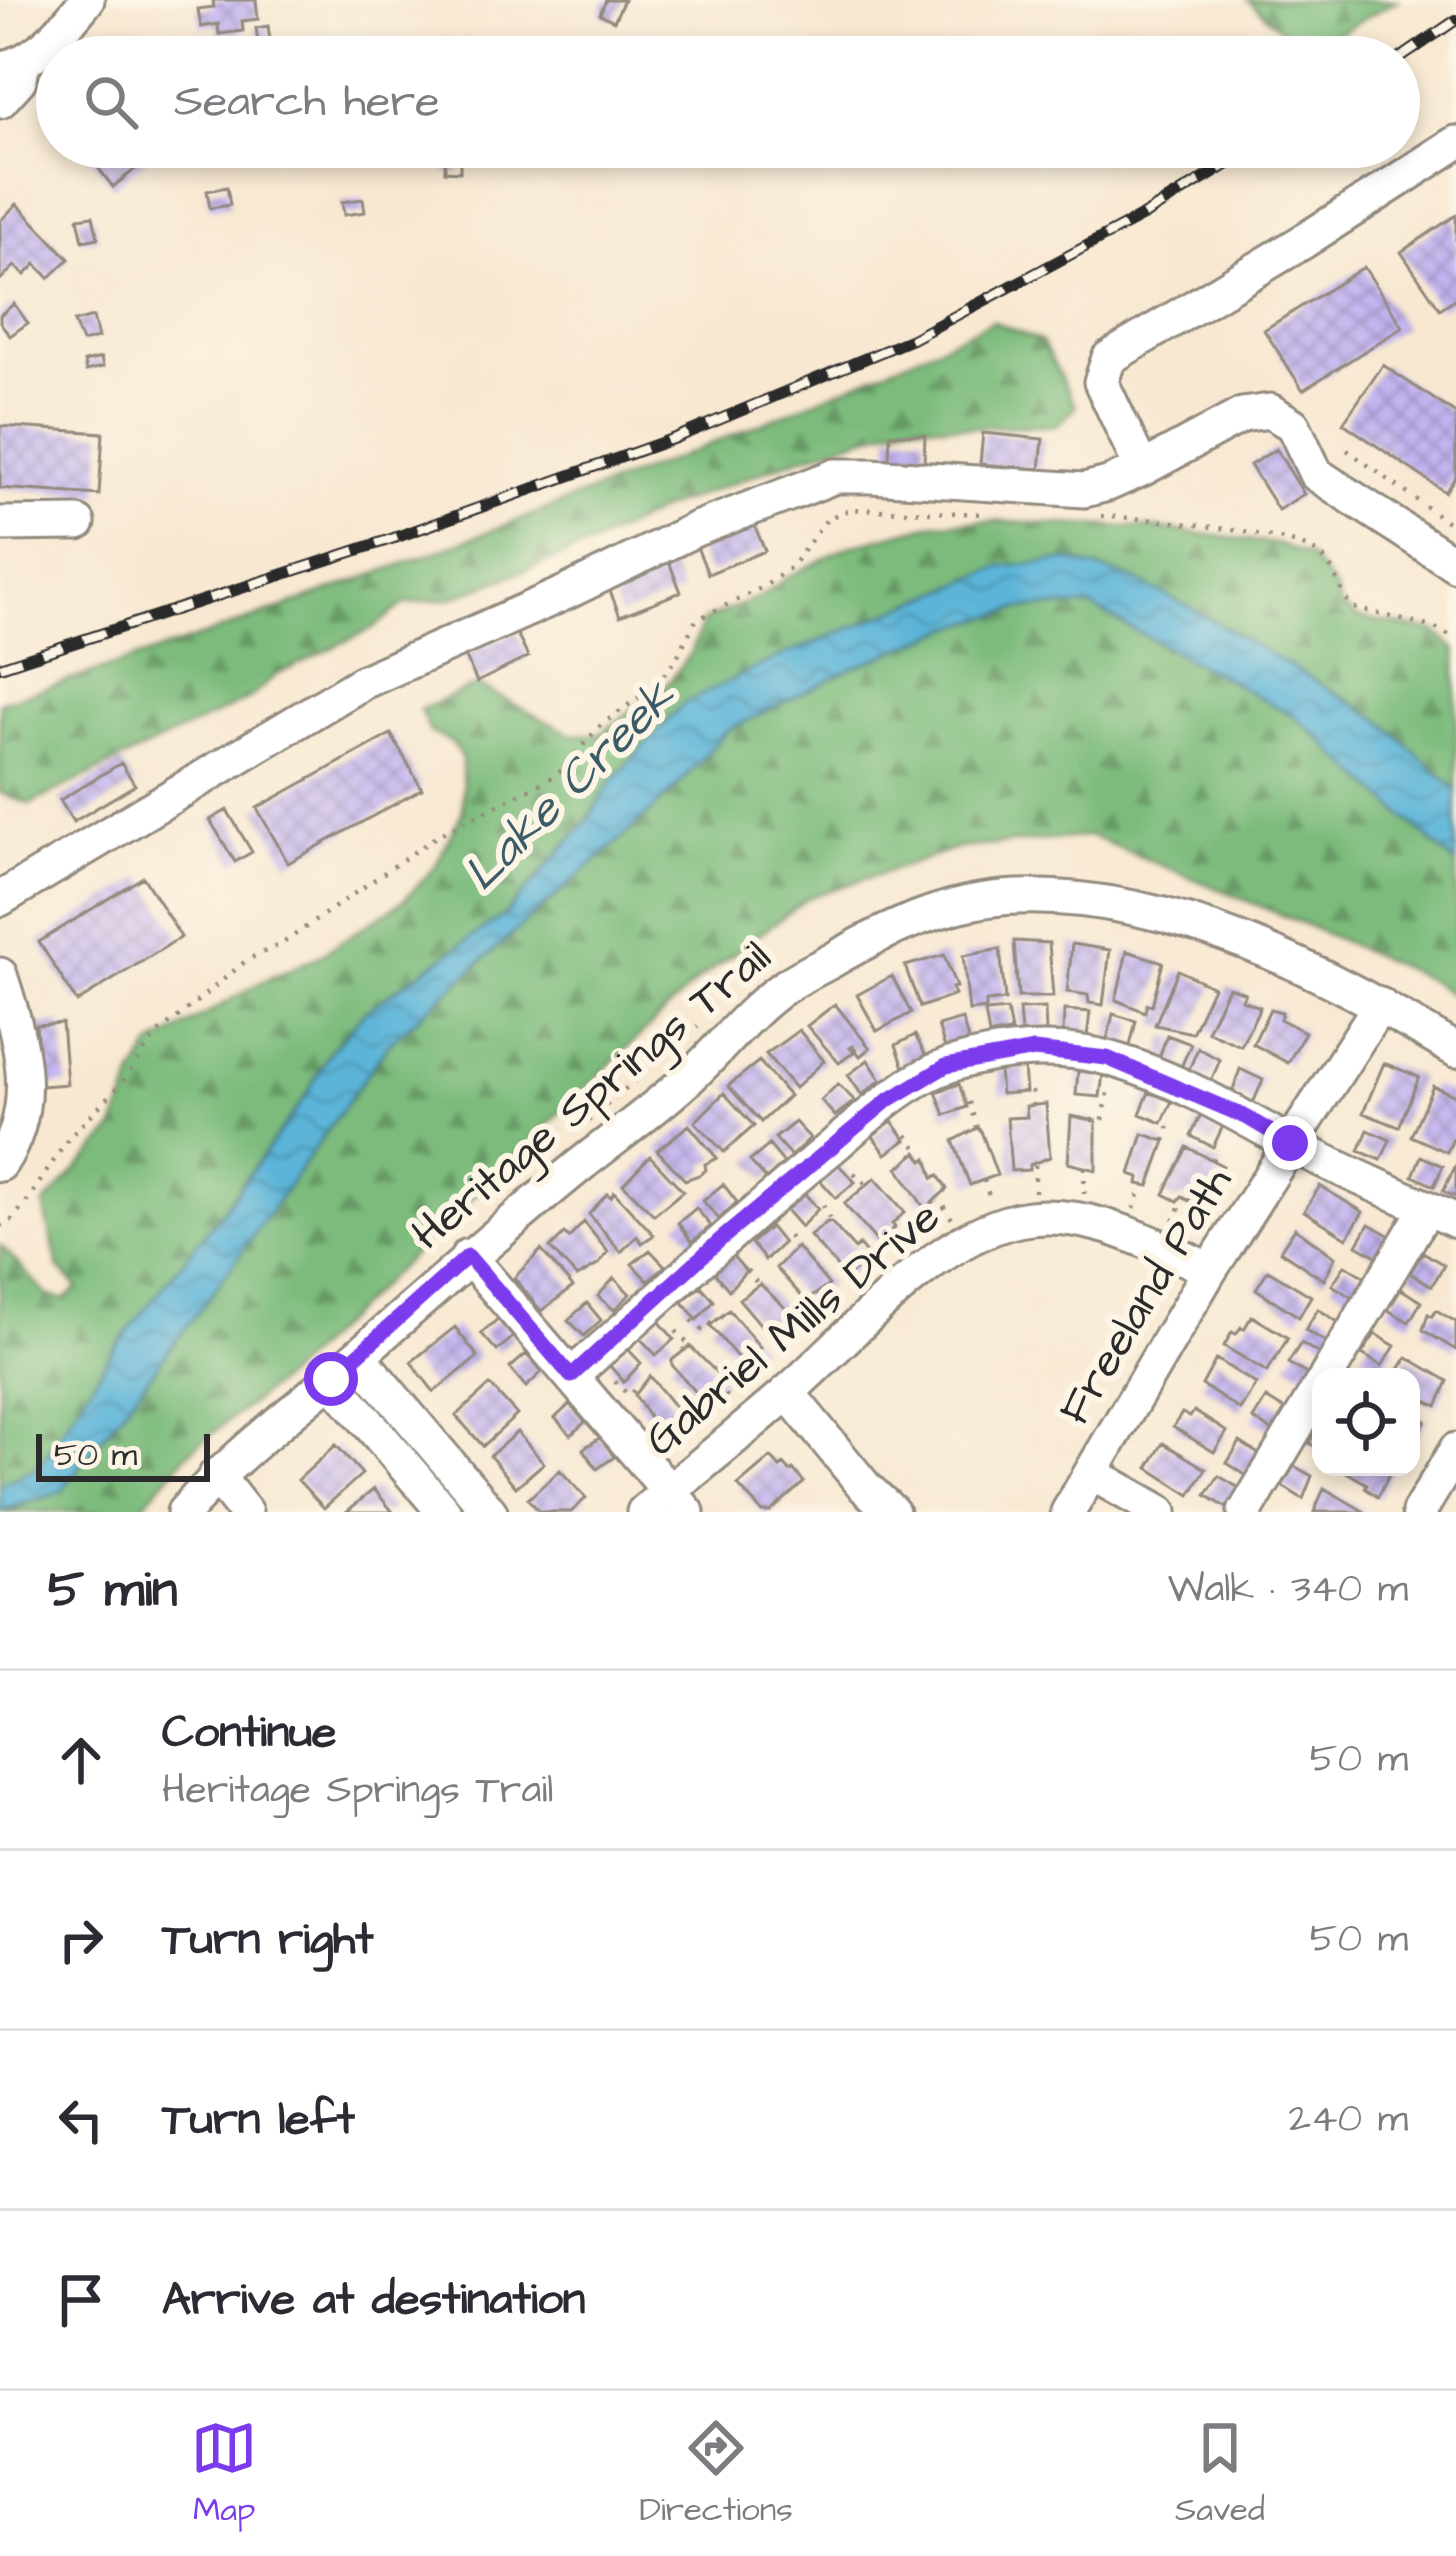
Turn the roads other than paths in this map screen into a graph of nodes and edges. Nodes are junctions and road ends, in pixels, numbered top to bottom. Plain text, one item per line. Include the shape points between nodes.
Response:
1 (87, 0) edge
2 (53, 36) edge
3 (36, 49) edge
4 (12, 67) edge
5 (0, 101) edge
6 (1456, 142) edge
7 (1420, 165) edge
8 (1416, 168) edge
9 (1142, 469) junction
10 (78, 523) dead end
11 (0, 524) edge
12 (1456, 565) edge
13 (0, 899) edge
14 (0, 975) edge
15 (1380, 1005) junction
16 (1456, 1050) edge
17 (1290, 1143) junction
18 (0, 1164) edge
19 (1442, 1214) edge
20 (468, 1256) junction
21 (1210, 1270) junction
22 (358, 1356) junction
23 (1332, 1368) edge
24 (571, 1376) junction
25 (331, 1379) junction
26 (780, 1383) junction
27 (1312, 1399) edge
28 (1456, 1450) edge
29 (1093, 1474) junction
30 (217, 1475) junction
31 (666, 1505) edge
32 (184, 1512) edge
33 (244, 1512) edge
34 (444, 1512) edge
35 (490, 1512) edge
36 (892, 1512) edge
37 (1068, 1512) edge
38 (1160, 1512) edge
39 (1244, 1512) edge
40 (1419, 1512) edge

1 - 2 street
3 - 4 street
4 - 5 street via 19,80
6 - 7 street
8 - 9 street via 1109,358 1101,382
9 - 12 street via 1242,415 1270,411 1293,425 1316,473
9 - 13 street via 1084,490 871,476 818,482 696,529 363,682
10 - 11 street
14 - 18 street via 22,1042 25,1086
15 - 16 street, Heritage Springs Trail
15 - 17 street, Freeland Path
15 - 20 street, Heritage Springs Trail via 1283,959 1148,911 1034,897 966,904 860,943 775,993 687,1080
17 - 19 street
17 - 21 street, Freeland Path
17 - 24 street via 1107,1058 1034,1050 946,1066 887,1101
19 - 23 street
20 - 22 street, Heritage Springs Trail
20 - 24 street
21 - 26 street, Gabriel Mills Drive via 1113,1229 1021,1219 941,1252
21 - 29 street, Freeland Path
22 - 25 street, Heritage Springs Trail
22 - 35 street
24 - 31 street
25 - 30 street, Heritage Springs Trail
25 - 34 street
26 - 31 street, Gabriel Mills Drive
26 - 36 street
27 - 39 street
28 - 40 street
29 - 37 street, Freeland Path
29 - 38 street
30 - 32 street, Heritage Springs Trail
30 - 33 street

